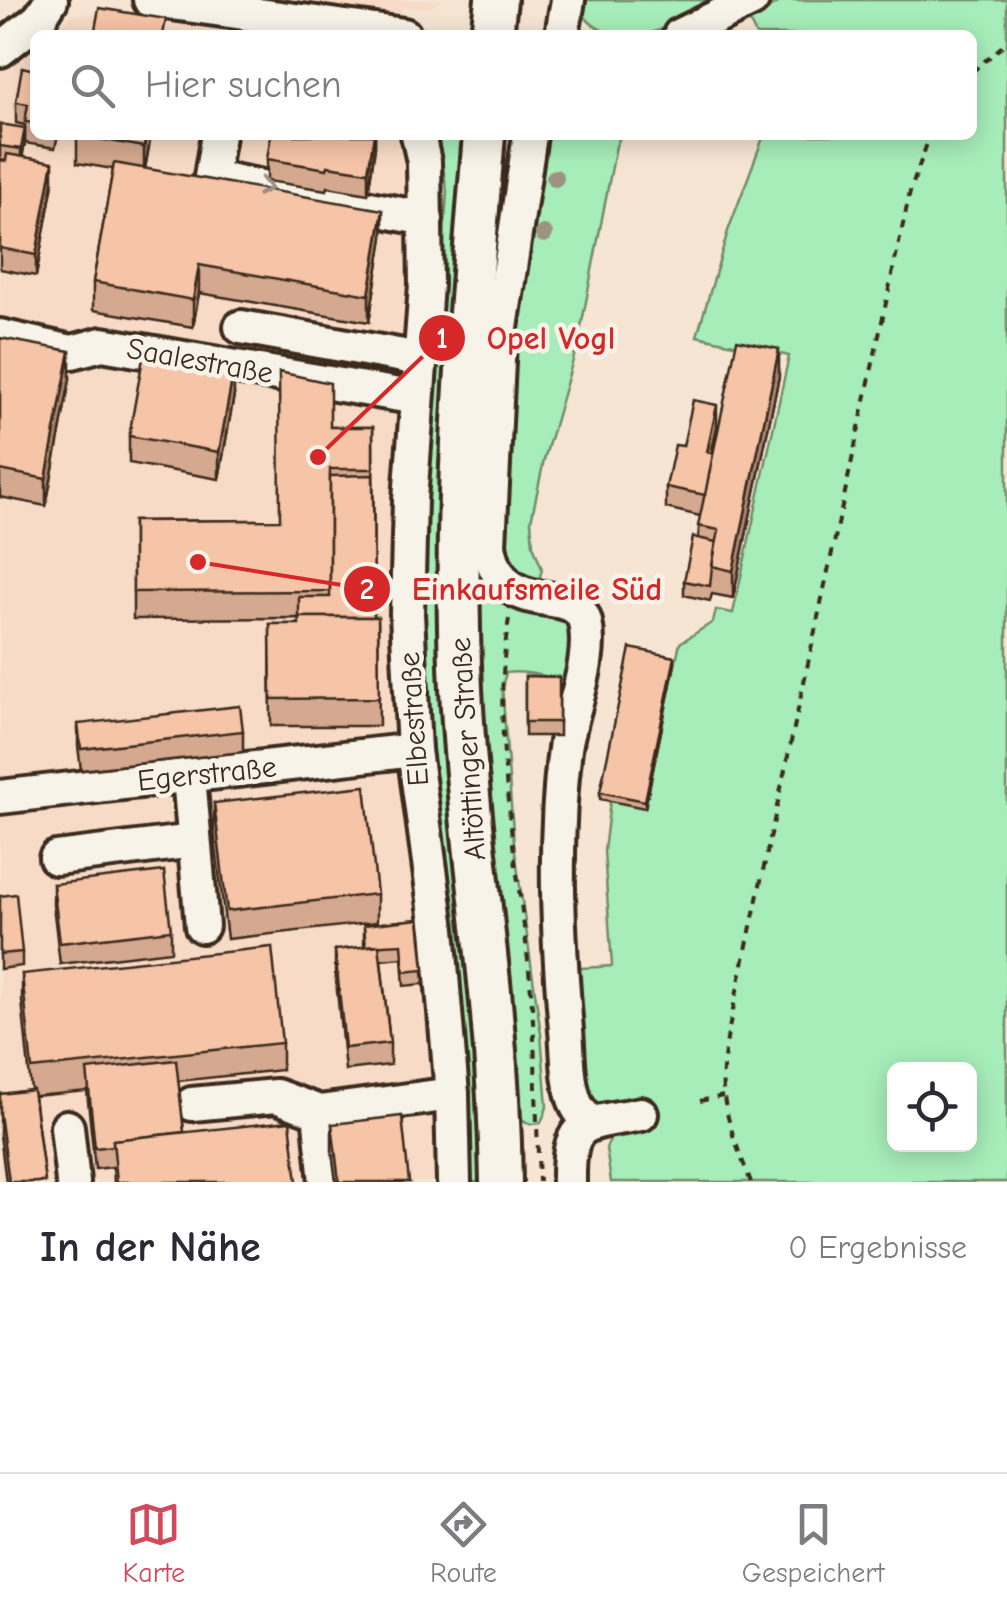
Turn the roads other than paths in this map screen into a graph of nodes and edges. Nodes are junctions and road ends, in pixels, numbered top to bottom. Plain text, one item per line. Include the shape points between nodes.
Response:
1 (51, 0) edge
2 (150, 0) edge
3 (496, 0) edge
4 (568, 0) edge
5 (752, 0) edge
6 (202, 22) edge
7 (326, 30) edge
8 (493, 30) edge
9 (563, 30) edge
10 (690, 30) edge
11 (0, 50) edge
12 (217, 140) edge
13 (419, 140) edge
14 (484, 140) edge
15 (529, 140) edge
16 (426, 219) junction
17 (241, 327) dead end
18 (0, 336) edge
19 (420, 359) junction
20 (418, 398) junction
21 (414, 750) junction
22 (188, 776) junction
23 (0, 796) edge
24 (194, 842) junction
25 (56, 858) dead end
26 (202, 926) dead end
27 (452, 1094) junction
28 (192, 1104) dead end
29 (319, 1112) junction
30 (641, 1114) dead end
31 (590, 1124) junction
32 (66, 1127) dead end
33 (73, 1182) edge
34 (326, 1182) edge
35 (454, 1182) edge
36 (502, 1182) edge
37 (569, 1182) edge

1 - 11 street via 39,20
2 - 6 street
3 - 8 main road
4 - 9 street
5 - 10 street
6 - 7 street
12 -> 16 street via 211,176
13 - 16 street, Elbestraße
14 - 36 main road, Altöttinger Straße via 458,570 461,690
15 - 31 street via 500,341 489,518 492,561 502,581 530,598 571,604 585,623 584,662 565,747 558,871 570,1075 576,1104
16 - 19 street, Elbestraße
17 - 19 street
18 - 20 street, Saalestraße via 72,352 102,344
19 - 20 street, Elbestraße
20 - 21 street, Elbestraße via 407,614
21 - 22 street, Egerstraße
21 - 27 street, Elbestraße
22 - 23 street, Egerstraße
22 - 24 street
24 - 25 street
24 - 26 street
27 - 29 street
27 - 35 street, Elbestraße
28 - 29 street via 276,1096
29 - 34 street
30 - 31 street
31 - 37 street via 569,1150
32 - 33 street

